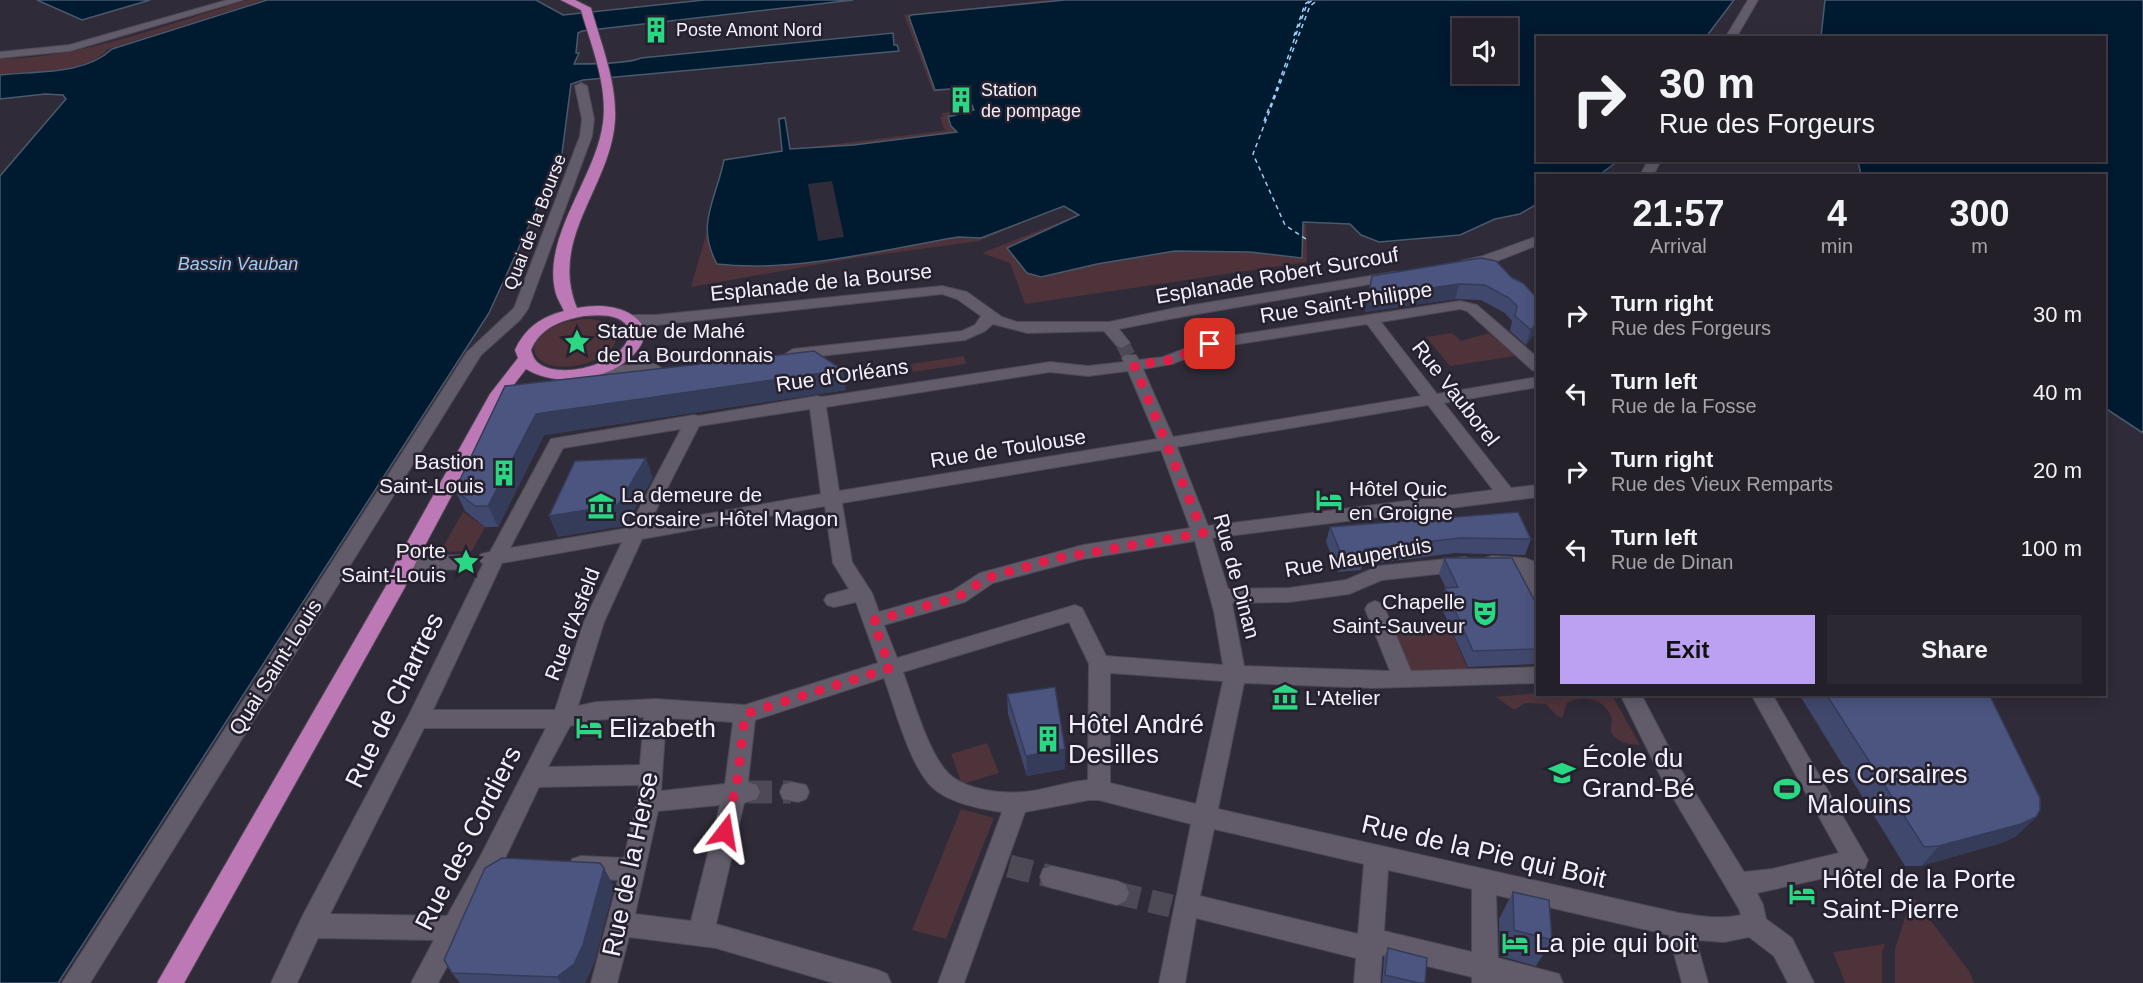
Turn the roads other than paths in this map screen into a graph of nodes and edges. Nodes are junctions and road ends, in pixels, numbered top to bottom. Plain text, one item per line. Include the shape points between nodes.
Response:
1 (238, 0) edge
2 (566, 0) edge
3 (1753, 0) edge
4 (595, 1) edge
5 (581, 6) junction
6 (1731, 36) edge
7 (0, 55) edge
8 (581, 86) dead end
9 (1536, 241) edge
10 (1453, 266) edge
11 (1408, 274) edge
12 (572, 313) junction
13 (989, 316) junction
14 (1370, 318) junction
15 (632, 320) junction
16 (1109, 327) junction
17 (1122, 343) tunnel mouth
18 (475, 352) joint
19 (771, 356) edge
20 (525, 360) junction
21 (1132, 362) junction
22 (1536, 365) edge
23 (666, 368) edge
24 (586, 372) junction
25 (550, 374) junction
26 (1536, 382) edge
27 (504, 387) junction
28 (1431, 398) junction
29 (817, 401) junction
30 (694, 420) junction
31 (557, 443) joint
32 (1168, 445) junction
33 (1536, 491) edge
34 (1506, 495) junction
35 (831, 499) junction
36 (1203, 533) junction
37 (635, 534) junction
38 (491, 559) junction
39 (466, 562) dead end
40 (405, 564) junction
41 (1531, 568) edge
42 (1363, 581) junction
43 (862, 593) junction
44 (1221, 596) junction
45 (834, 600) dead end
46 (1536, 600) edge
47 (873, 621) junction
48 (1099, 664) junction
49 (890, 668) junction
50 (1235, 675) junction
51 (1536, 675) edge
52 (1404, 678) junction
53 (1631, 696) edge
54 (1762, 696) edge
55 (656, 708) junction
56 (745, 714) junction
57 (563, 718) junction
58 (418, 719) junction
59 (652, 776) junction
60 (532, 777) junction
61 (1099, 790) junction
62 (742, 792) junction
63 (649, 802) junction
64 (1017, 803) junction
65 (1206, 817) junction
66 (1377, 856) junction
67 (562, 866) edge
68 (633, 870) junction
69 (1052, 877) tunnel mouth
70 (1484, 880) junction
71 (1737, 884) junction
72 (1117, 893) tunnel mouth
73 (1180, 906) junction
74 (620, 924) junction
75 (1750, 924) junction
76 (311, 926) junction
77 (1679, 926) junction
78 (455, 928) junction
79 (701, 933) junction
80 (1370, 945) junction
81 (1485, 975) edge
82 (75, 983) edge
83 (170, 983) edge
84 (284, 983) edge
85 (424, 983) edge
86 (604, 983) edge
87 (878, 983) edge
88 (951, 983) edge
89 (1172, 983) edge
90 (1367, 983) edge
91 (1550, 983) edge
92 (1695, 983) edge
93 (1801, 983) edge

1 - 7 street via 70,48
2 - 5 main road
3 - 6 street
4 - 5 main road
5 - 12 main road via 608,106 603,150 564,252 561,280 565,302
8 - 18 street, Quai de la Bourse via 588,119 586,136 521,309
9 - 10 street via 1487,260
11 - 16 street, Esplanade Robert Surcouf via 1175,312
12 - 15 main road via 607,310
12 - 20 main road via 532,333 523,350
13 - 15 street, Esplanade de la Bourse via 964,295 929,290
13 - 16 street, Esplanade Robert Surcouf via 1008,325
13 - 19 street via 981,329 965,334
14 - 21 street, Rue Saint-Philippe via 1210,344 1166,361
14 - 22 street, Rue Saint-Philippe via 1460,305 1472,308
14 - 28 street, Rue Vauborel
15 - 24 main road via 638,336 629,350 611,364
16 - 17 street
18 - 82 street, Quai Saint-Louis
20 - 25 main road via 534,369
20 - 27 main road
21 - 29 street, Rue d'Orléans via 1088,371 1050,367
21 - 32 street, Rue de Dinan
23 - 24 street
24 - 25 main road
25 - 27 main road
26 - 28 street, Rue de Toulouse
27 - 40 main road
28 - 32 street, Rue de Toulouse
28 - 34 street, Rue Vauborel
29 - 30 street, Rue d'Orléans
29 - 35 street
30 - 31 street, Rue d'Orléans
30 - 37 street, Rue d'Asfeld
31 - 38 street, Rue de Chartres
32 - 35 street, Rue de Toulouse
32 - 36 street, Rue de Dinan
33 - 34 street
34 - 36 street
35 - 37 street, Rue de Toulouse
35 - 43 street via 843,563
36 - 44 street, Rue de Dinan
36 - 47 street via 1083,552 987,578 958,597
37 - 38 street, Rue de Toulouse
37 - 57 street, Rue d'Asfeld via 594,622
38 - 58 street, Rue de Chartres
39 - 40 street
40 - 83 main road
41 - 42 street, Rue Maupertuis via 1507,562 1426,567 1379,573
41 - 46 street via 1524,579
42 - 44 street, Rue Maupertuis via 1349,587 1288,595
42 - 52 street
43 - 45 street
43 - 47 street
44 - 50 street, Rue de Dinan
47 - 49 street
48 - 49 street via 1075,613
48 - 50 street
48 - 61 street
49 - 56 street
49 - 64 street via 927,763 941,781 954,790
50 - 52 street
50 - 65 street, Rue de Dinan
51 - 52 street via 1468,680
53 - 71 street via 1670,772
54 - 71 street via 1856,860
55 - 56 street
55 - 57 street via 596,711
55 - 59 street, Rue de la Herse
56 - 62 street
57 - 58 street
57 - 60 street, Rue des Cordiers
58 - 76 street, Rue de Chartres
59 - 60 street
59 - 63 street, Rue de la Herse
60 - 78 street, Rue des Cordiers via 502,863
61 - 64 street, Rue de la Pie qui Boit via 1085,789
61 - 65 street, Rue de la Pie qui Boit
62 - 63 street
62 - 79 street
63 - 68 street, Rue de la Herse
64 - 88 street via 1002,865
65 - 66 street, Rue de la Pie qui Boit
65 - 73 street, Rue de Dinan
66 - 70 street, Rue de la Pie qui Boit
66 - 80 street
67 - 68 street
68 - 74 street, Rue de la Herse
69 - 72 street
70 - 77 street, Rue de la Pie qui Boit
70 - 81 street
71 - 75 street via 1751,905 1754,917
73 - 80 street
73 - 89 street, Rue de Dinan
74 - 79 street
74 - 86 street, Rue de la Herse
75 - 77 street, Rue de la Pie qui Boit via 1724,930
75 - 93 street via 1789,953
76 - 78 street
76 - 84 street, Rue de Chartres
77 - 92 street
78 - 85 street, Rue des Cordiers
79 - 87 street
80 - 81 street
80 - 90 street
81 - 91 street

